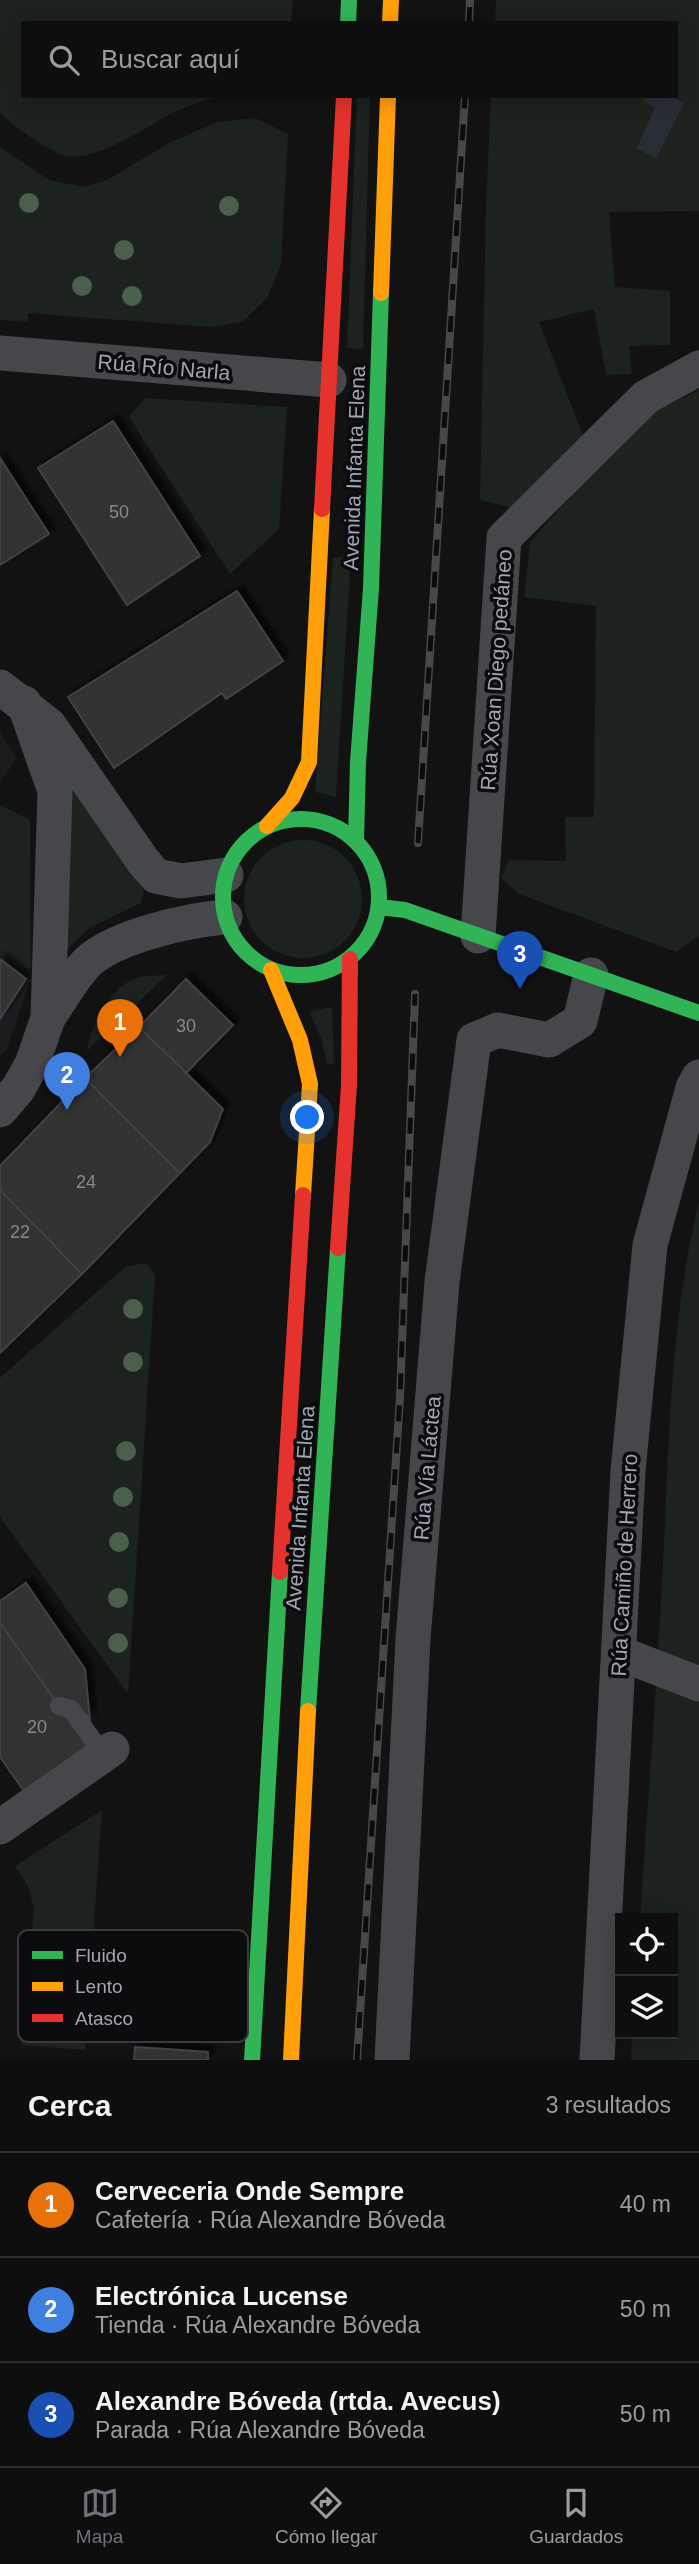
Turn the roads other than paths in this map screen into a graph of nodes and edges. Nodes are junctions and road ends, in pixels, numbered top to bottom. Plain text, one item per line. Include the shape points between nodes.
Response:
1 (349, 0) edge
2 (391, 0) edge
3 (348, 21) edge
4 (390, 21) edge
5 (344, 98) edge
6 (388, 98) edge
7 (0, 354) edge
8 (699, 368) edge
9 (329, 380) junction
10 (12, 695) edge
11 (267, 826) junction
12 (356, 841) junction
13 (226, 875) junction
14 (379, 907) junction
15 (225, 917) junction
16 (478, 936) junction
17 (350, 959) junction
18 (271, 970) junction
19 (592, 975) junction
20 (699, 1013) edge
21 (48, 1018) junction
22 (699, 1077) edge
23 (0, 1110) edge
24 (619, 1653) junction
25 (699, 1684) edge
26 (60, 1706) dead end
27 (107, 1752) joint
28 (0, 1827) edge
29 (252, 2060) edge
30 (290, 2060) edge
31 (392, 2060) edge
32 (597, 2060) edge

1 - 3 street
2 - 4 street
5 - 9 street, Avenida Infanta Elena
6 - 12 street, Avenida Infanta Elena via 371,588
7 - 9 street, Rúa Río Narla
8 - 16 street, Rúa Xoan Diego pedáneo via 646,397 504,538
9 - 11 street, Avenida Infanta Elena via 309,762 292,798
10 - 13 street via 49,725 156,876 181,881
10 - 21 street via 55,791
11 - 12 street via 289,819 313,820 336,827
11 - 13 street via 246,841
12 - 14 street via 370,860 378,883
13 - 15 street via 222,890
14 - 16 street via 405,910
14 - 17 street via 372,930
15 - 18 street via 250,957
15 - 21 street via 199,919 123,941 90,961
16 - 19 street
17 - 18 street via 318,973 294,975
17 - 30 street, Avenida Infanta Elena via 349,1085
18 - 29 street, Avenida Infanta Elena via 298,1030 310,1084
19 - 20 street
19 - 31 street, Rúa Vía Láctea via 580,1021 549,1040 498,1030 474,1040 442,1282 412,1639
21 - 23 street via 32,1064
22 - 24 street, Rúa Camiño de Herrero via 650,1245 628,1471
24 - 25 street
24 - 32 street, Rúa Camiño de Herrero
26 - 27 lane via 71,1709
27 - 28 street

